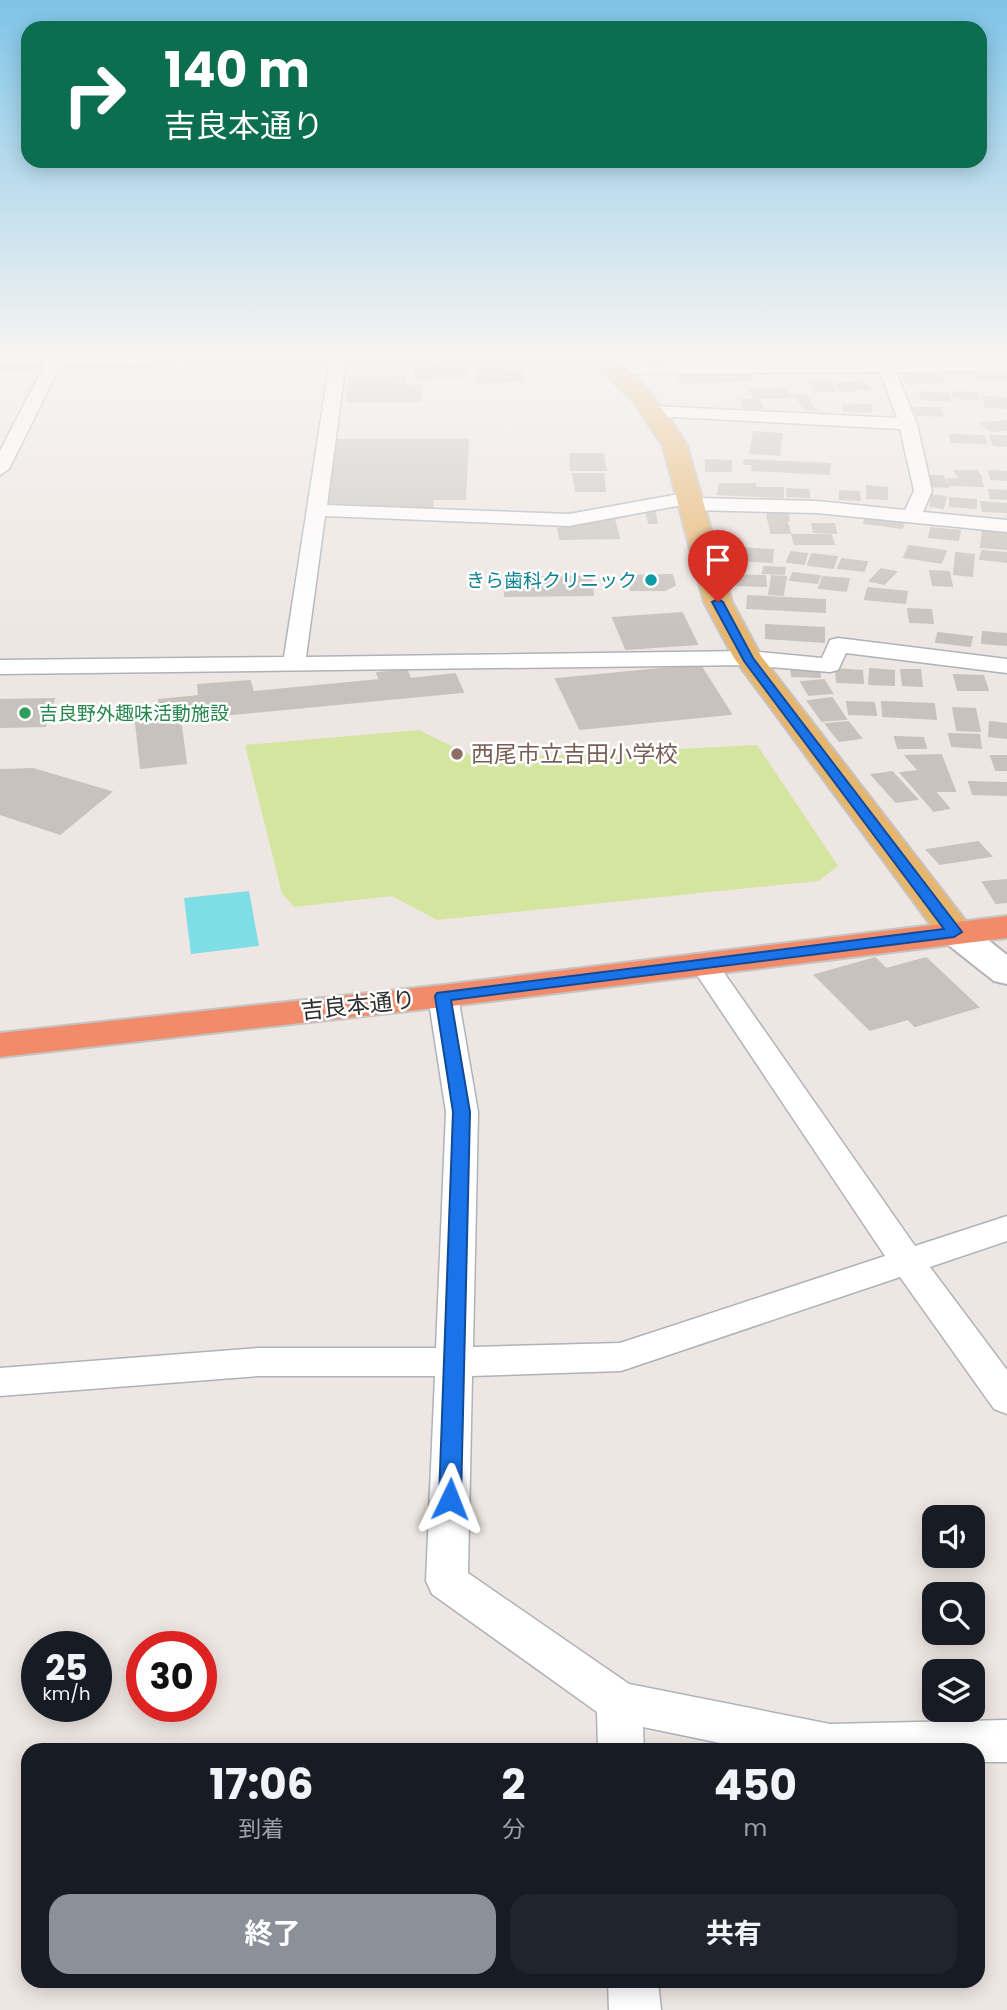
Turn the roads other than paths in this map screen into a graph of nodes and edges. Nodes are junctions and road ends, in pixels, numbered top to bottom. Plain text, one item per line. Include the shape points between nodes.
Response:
1 (11, 448) edge
2 (325, 448) edge
3 (676, 448) edge
4 (913, 448) edge
5 (0, 469) edge
6 (691, 501) junction
7 (316, 510) junction
8 (911, 517) junction
9 (1007, 526) edge
10 (748, 658) junction
11 (294, 663) junction
12 (1007, 666) edge
13 (0, 667) edge
14 (1007, 927) edge
15 (954, 932) junction
16 (703, 963) junction
17 (1007, 973) edge
18 (443, 996) junction
19 (0, 1045) edge
20 (1007, 1228) edge
21 (907, 1261) junction
22 (454, 1362) junction
23 (0, 1382) edge
24 (1007, 1399) edge
25 (619, 1702) junction
26 (1007, 1741) edge
27 (621, 1743) edge
28 (820, 1743) edge
29 (918, 1743) edge
30 (633, 1988) edge
31 (635, 2010) edge

1 - 5 street
2 - 7 street
3 - 6 main road
4 - 8 street via 923,491
6 - 7 street via 569,520
6 - 8 street
6 - 10 main road via 718,602
7 - 11 street
8 - 9 street
10 - 11 street
10 - 12 street via 830,665 838,645
10 - 15 main road
11 - 13 street
14 - 15 highway, 吉良本通り
15 - 16 highway, 吉良本通り
15 - 17 street
16 - 18 highway, 吉良本通り
16 - 21 street
18 - 19 highway, 吉良本通り
18 - 22 street via 461,1112
20 - 21 street
21 - 22 street via 621,1357
21 - 24 street
22 - 23 street via 258,1362
22 - 25 street via 447,1581
25 - 27 street
25 - 28 street
26 - 29 street
30 - 31 street

